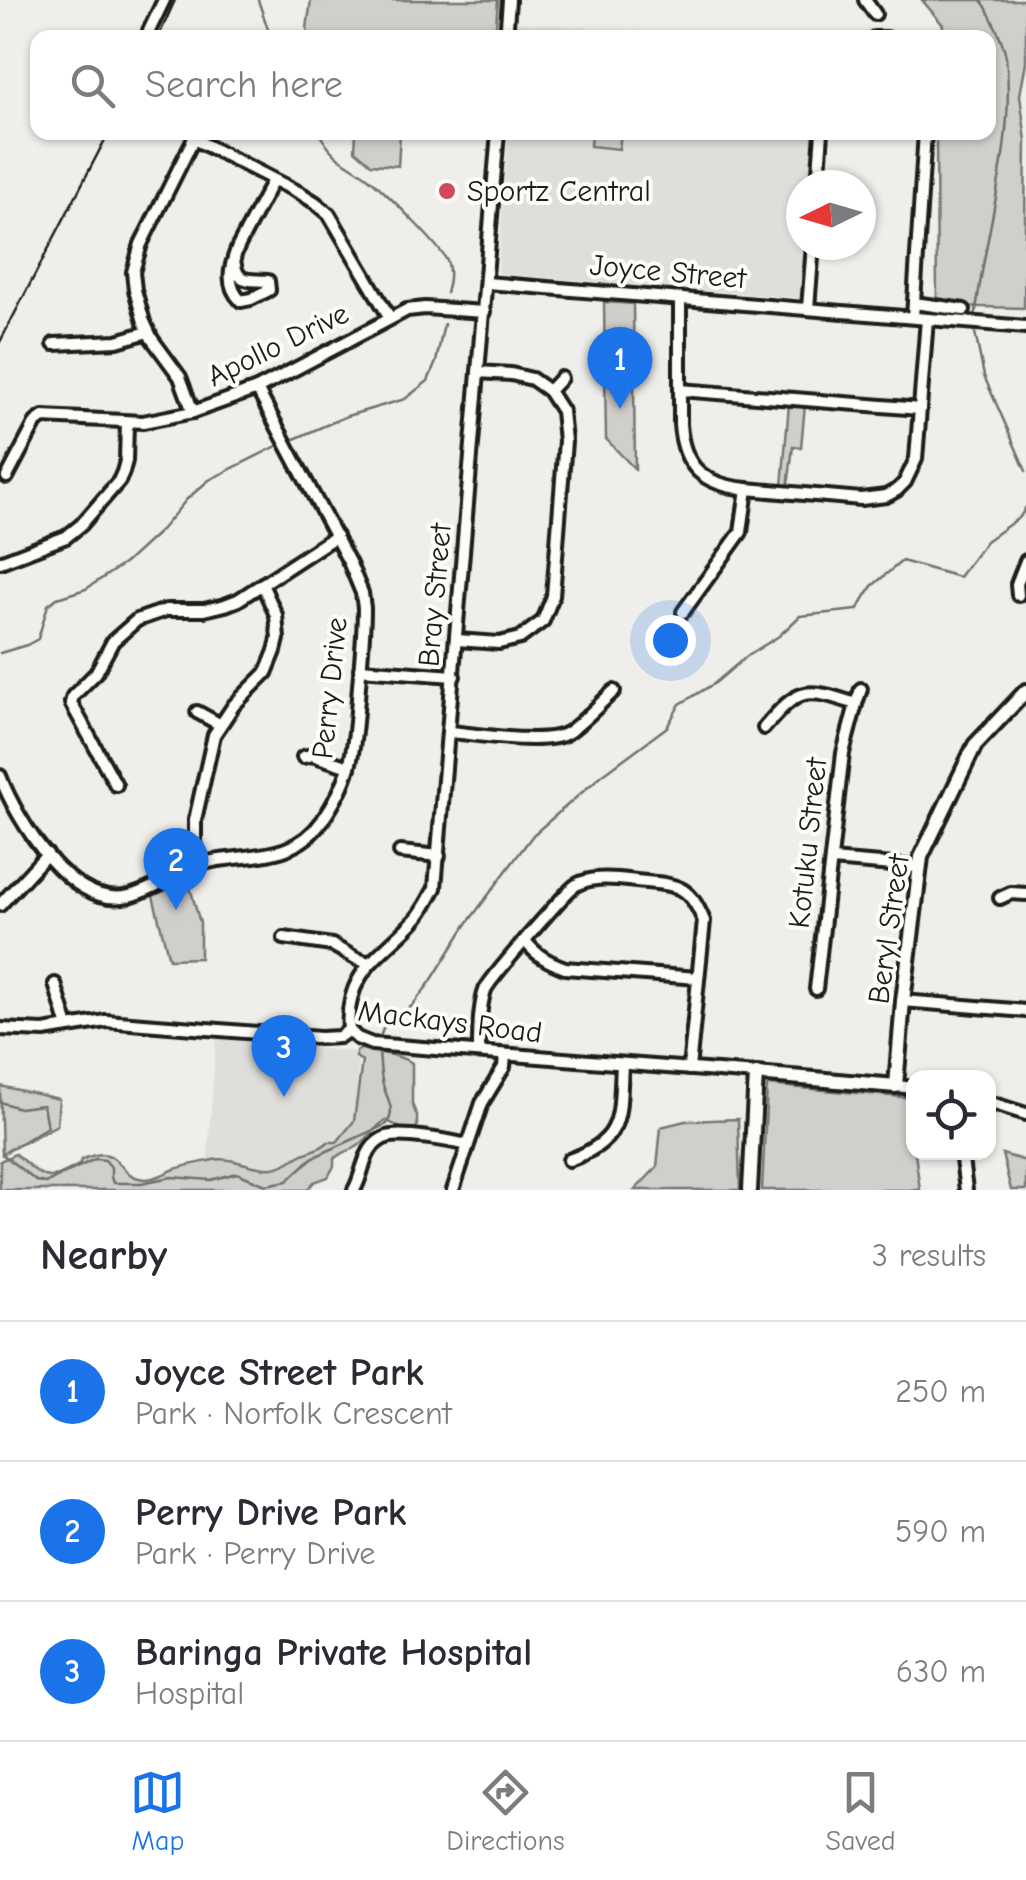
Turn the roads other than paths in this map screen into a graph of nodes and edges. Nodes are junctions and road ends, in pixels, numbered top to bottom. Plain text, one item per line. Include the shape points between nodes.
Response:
1 (164, 0) edge
2 (509, 0) edge
3 (865, 0) edge
4 (875, 14) dead end
5 (150, 30) edge
6 (507, 30) edge
7 (194, 140) edge
8 (203, 140) edge
9 (497, 140) edge
10 (821, 140) edge
11 (924, 140) edge
12 (819, 170) edge
13 (273, 180) junction
14 (234, 258) junction
15 (812, 260) edge
16 (486, 282) junction
17 (680, 298) junction
18 (914, 303) junction
19 (808, 308) junction
20 (964, 310) dead end
21 (484, 312) junction
22 (914, 317) junction
23 (390, 318) junction
24 (926, 318) junction
25 (1026, 327) edge
26 (148, 332) junction
27 (54, 344) dead end
28 (478, 372) junction
29 (561, 378) dead end
30 (257, 389) junction
31 (680, 390) junction
32 (549, 391) junction
33 (920, 409) junction
34 (193, 412) junction
35 (126, 422) junction
36 (7, 477) dead end
37 (747, 490) junction
38 (336, 536) junction
39 (1026, 561) edge
40 (0, 562) edge
41 (262, 584) junction
42 (1018, 595) dead end
43 (683, 612) dead end
44 (548, 613) junction
45 (560, 618) dead end
46 (457, 640) junction
47 (360, 669) junction
48 (454, 676) junction
49 (614, 690) dead end
50 (861, 690) dead end
51 (1026, 690) edge
52 (856, 704) junction
53 (197, 712) dead end
54 (219, 724) junction
55 (764, 728) dead end
56 (450, 732) junction
57 (304, 757) dead end
58 (350, 766) junction
59 (0, 776) edge
60 (116, 785) dead end
61 (400, 852) dead end
62 (46, 854) junction
63 (440, 856) junction
64 (831, 860) junction
65 (198, 864) junction
66 (918, 867) junction
67 (1026, 894) edge
68 (1000, 898) dead end
69 (0, 905) edge
70 (284, 938) dead end
71 (526, 942) junction
72 (369, 963) junction
73 (698, 978) junction
74 (55, 984) dead end
75 (816, 990) dead end
76 (903, 1001) junction
77 (1026, 1010) edge
78 (68, 1027) junction
79 (0, 1029) edge
80 (349, 1030) junction
81 (478, 1052) junction
82 (505, 1055) junction
83 (622, 1064) junction
84 (689, 1069) junction
85 (756, 1074) junction
86 (896, 1086) junction
87 (906, 1087) edge
88 (996, 1105) edge
89 (1026, 1114) edge
90 (468, 1145) junction
91 (569, 1160) dead end
92 (962, 1160) edge
93 (354, 1190) edge
94 (453, 1190) edge
95 (750, 1190) edge
96 (966, 1190) edge

1 - 5 street
2 - 6 street
3 - 4 street
7 - 26 street via 134,263
8 - 13 street
9 - 16 street, Bray Street
10 - 12 street
11 - 18 street
13 - 14 street
13 - 23 street via 329,214
14 - 14 street via 242,278 268,281 270,290 239,299 231,282
15 - 19 street
16 - 17 street, Joyce Street
16 - 21 street, Bray Street
17 - 19 street, Joyce Street
17 - 31 street
18 - 20 street
18 - 22 street
19 - 22 street, Joyce Street
21 - 23 street, Apollo Drive via 420,308
21 - 28 street, Bray Street
22 - 24 street, Joyce Street
23 - 30 street, Apollo Drive
24 - 25 street, Joyce Street
24 - 33 street
26 - 27 street via 118,341
26 - 34 street via 180,378
28 - 32 street via 521,376
28 - 46 street, Bray Street
29 - 32 street
30 - 34 street, Apollo Drive
30 - 38 street, Perry Drive
31 - 33 street
31 - 37 street via 681,439 694,468 716,484
32 - 44 street via 566,431
33 - 37 street via 912,471 886,496
34 - 35 street, Apollo Drive
35 - 36 street, Apollo Drive via 40,418
35 - 40 street via 124,472 80,524 66,537
37 - 43 street via 741,532
38 - 41 street
38 - 47 street, Perry Drive via 362,593
39 - 42 street
41 - 54 street via 276,615 276,651 266,672
41 - 60 street via 214,608 166,610 137,620 73,696 72,708
44 - 45 street
44 - 46 street via 509,642
46 - 48 street, Bray Street
47 - 48 street
47 - 58 street, Perry Drive
48 - 56 street, Bray Street
49 - 56 street via 561,736
50 - 52 street, Kotuku Street
51 - 66 main road, Beryl Street via 975,745
52 - 55 street via 800,694
52 - 64 street, Kotuku Street via 842,753
53 - 54 street
54 - 65 street via 195,820
56 - 63 street, Bray Street
57 - 58 street
58 - 65 street, Perry Drive via 322,822 293,846
59 - 62 street, Perry Drive via 13,808
61 - 63 street
62 - 65 street, Perry Drive via 104,898 141,893
62 - 69 street
63 - 72 street, Bray Street via 435,888 417,918
64 - 66 street
64 - 75 street, Kotuku Street
66 - 76 main road, Beryl Street
67 - 68 street
70 - 72 street via 332,945
71 - 73 street via 566,968
71 - 73 street via 576,885 597,878 663,883 695,900 704,922
71 - 81 street via 486,989
72 - 80 street, Bray Street via 354,984
73 - 84 street
74 - 78 street
76 - 77 street
76 - 86 main road, Beryl Street
78 - 79 street, Mackays Road
78 - 80 street, Mackays Road via 106,1020 320,1038 339,1038
80 - 81 street, Mackays Road via 378,1044
81 - 82 street, Mackays Road
82 - 83 street, Mackays Road
82 - 90 street
83 - 84 street, Mackays Road
83 - 91 street via 617,1125 598,1148
84 - 85 street, Mackays Road
85 - 86 main road, Mackays Road
85 - 95 main road
86 - 87 street
88 - 89 street
90 - 93 street via 387,1136 372,1147
90 - 94 street
92 - 96 street

